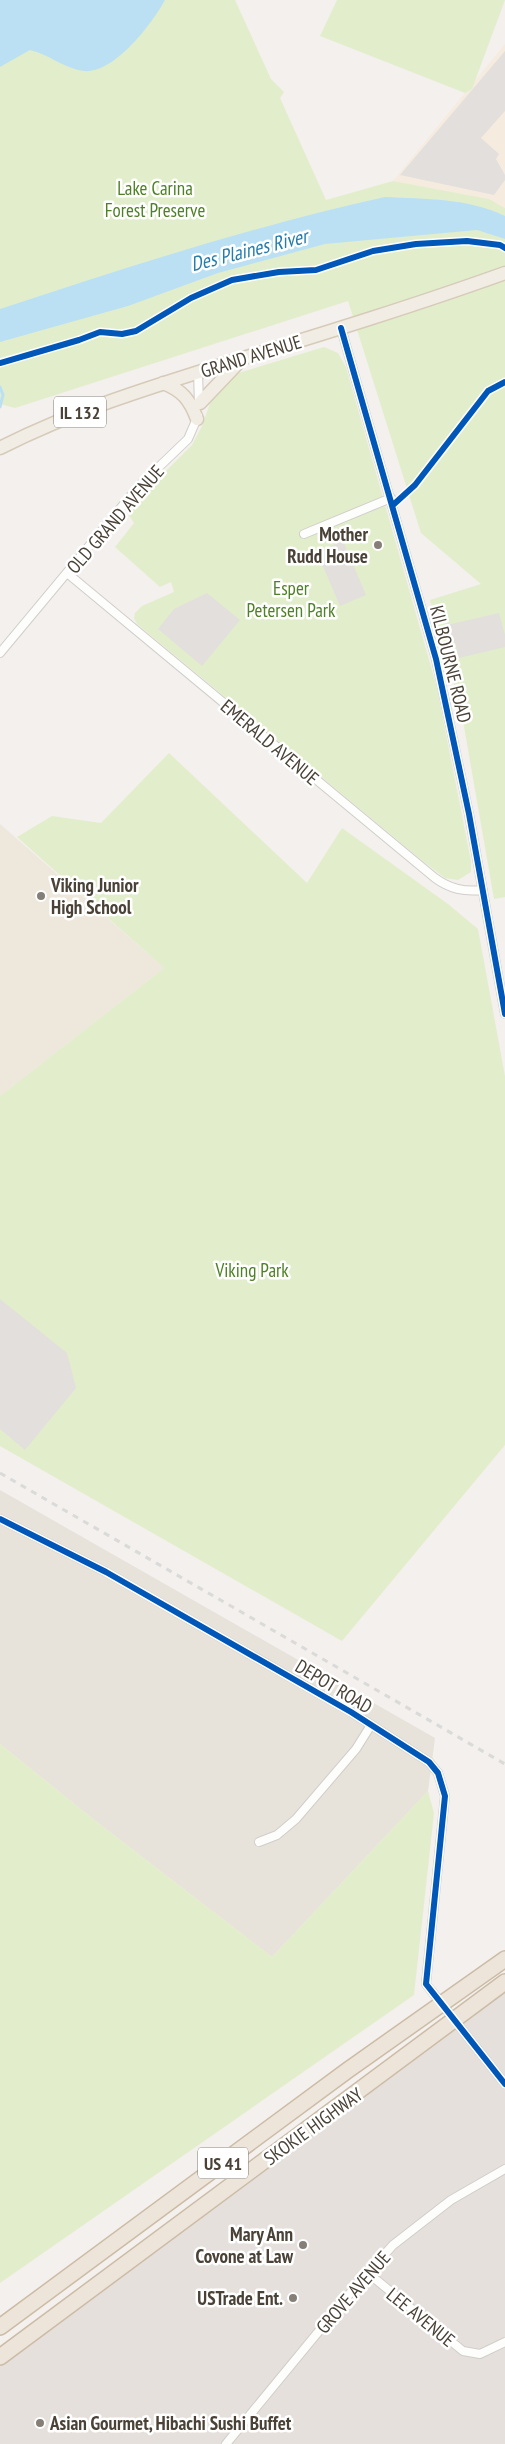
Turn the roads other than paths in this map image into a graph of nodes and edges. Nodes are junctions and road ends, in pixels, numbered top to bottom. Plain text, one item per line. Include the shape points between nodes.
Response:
1 (505, 273) edge
2 (341, 328) junction
3 (244, 358) junction
4 (198, 372) junction
5 (163, 382) junction
6 (200, 403) junction
7 (197, 419) junction
8 (0, 448) edge
9 (391, 498) junction
10 (304, 534) dead end
11 (67, 573) junction
12 (0, 653) edge
13 (483, 890) junction
14 (505, 1014) edge
15 (0, 1518) edge
16 (370, 1725) junction
17 (259, 1842) dead end
18 (505, 1959) edge
19 (505, 1982) edge
20 (442, 2004) junction
21 (455, 2020) junction
22 (505, 2084) edge
23 (505, 2169) edge
24 (368, 2273) junction
25 (0, 2327) edge
26 (505, 2342) edge
27 (0, 2357) edge
28 (226, 2444) edge

1 - 2 main road, GRAND AVENUE / IL 132
2 - 3 main road, GRAND AVENUE / IL 132
2 - 9 street, KILBOURNE ROAD
3 - 4 main road, GRAND AVENUE / IL 132
3 - 6 main road
4 - 5 main road, GRAND AVENUE / IL 132
4 - 6 street, OLD GRAND AVENUE
5 - 7 main road via 186,396
5 - 8 main road, GRAND AVENUE / IL 132 via 73,414
6 - 7 street, OLD GRAND AVENUE
7 - 11 street, OLD GRAND AVENUE via 184,444 139,486
9 - 10 street
9 - 13 street, KILBOURNE ROAD via 436,659
11 - 12 street, OLD GRAND AVENUE
11 - 13 street, EMERALD AVENUE via 435,878 457,889
13 - 14 street, KILBOURNE ROAD
15 - 16 street, DEPOT ROAD via 106,1572
16 - 17 street via 356,1749 296,1819 277,1835
16 - 20 street, DEPOT ROAD via 423,1756 442,1783 444,1818 426,1984
18 - 20 highway, SKOKIE HIGHWAY / US 41
19 - 21 highway, SKOKIE HIGHWAY / US 41
20 - 21 street, DEPOT ROAD
20 - 25 highway, SKOKIE HIGHWAY / US 41
21 - 22 street, DEPOT ROAD
21 - 27 highway, SKOKIE HIGHWAY / US 41
23 - 24 street, GROVE AVENUE via 434,2212 393,2245
24 - 26 street, LEE AVENUE via 463,2351 480,2354
24 - 28 street, GROVE AVENUE

